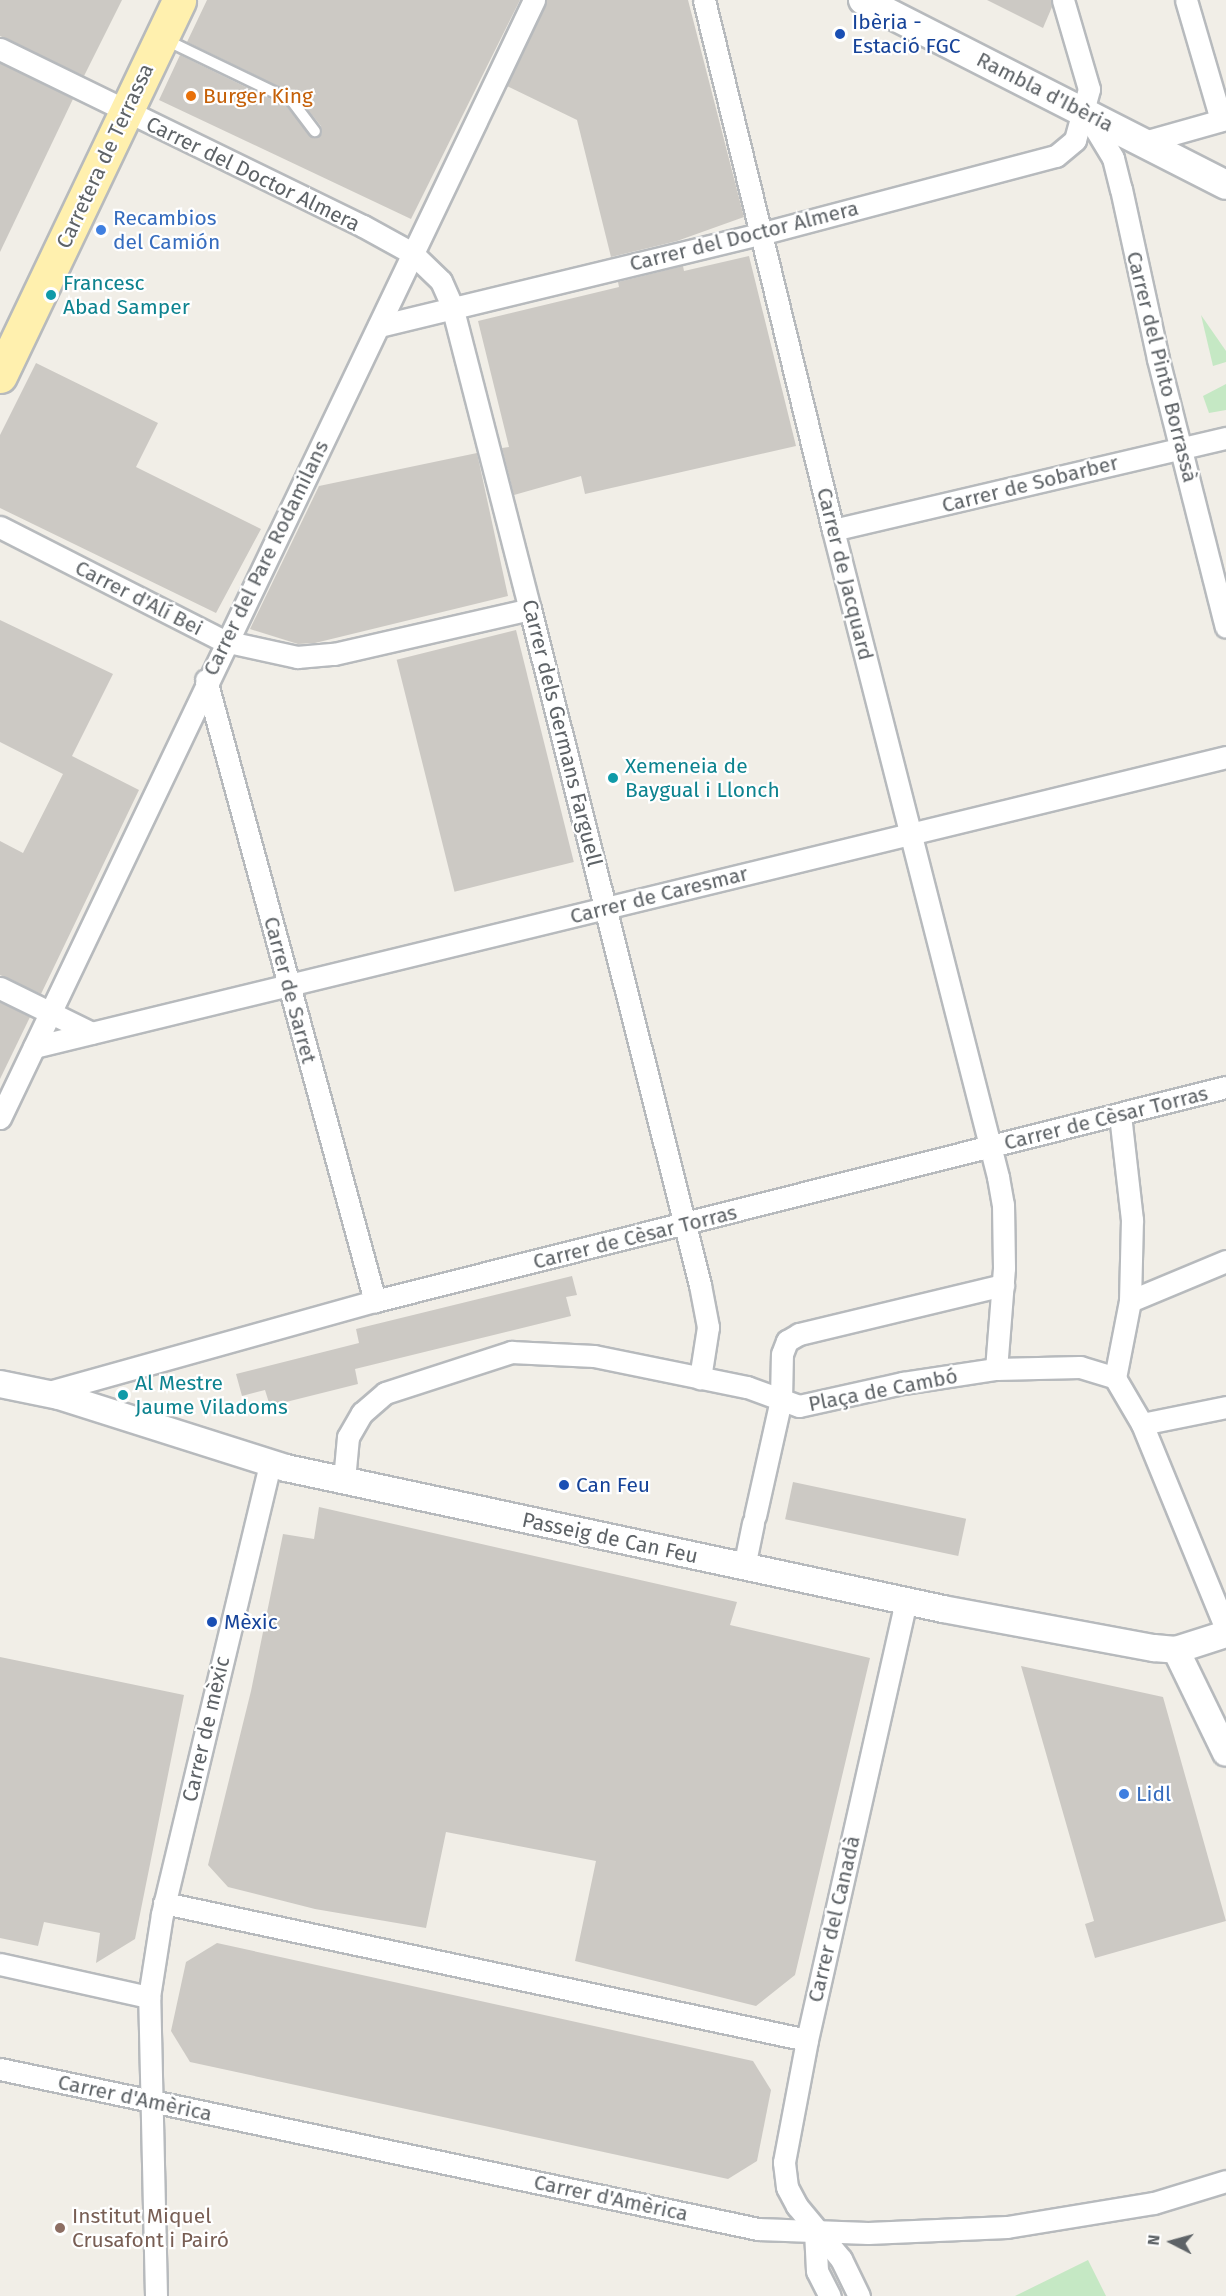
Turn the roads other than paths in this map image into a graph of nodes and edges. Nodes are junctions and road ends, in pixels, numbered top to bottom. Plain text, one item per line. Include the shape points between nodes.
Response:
1 (179, 0) edge
2 (534, 0) edge
3 (704, 0) edge
4 (863, 0) edge
5 (1063, 0) edge
6 (1186, 0) edge
7 (161, 38) junction
8 (0, 49) edge
9 (1085, 112) junction
10 (125, 113) junction
11 (1223, 120) edge
12 (315, 130) dead end
13 (1144, 142) junction
14 (1226, 184) edge
15 (760, 234) junction
16 (412, 254) junction
17 (452, 306) junction
18 (379, 326) junction
19 (0, 376) edge
20 (1226, 438) edge
21 (1181, 448) junction
22 (0, 527) edge
23 (833, 530) junction
24 (530, 609) junction
25 (1226, 627) edge
26 (224, 641) junction
27 (206, 680) junction
28 (1226, 757) edge
29 (911, 834) junction
30 (607, 908) junction
31 (288, 986) junction
32 (0, 988) edge
33 (50, 1014) junction
34 (92, 1033) junction
35 (34, 1047) junction
36 (1226, 1087) edge
37 (1120, 1114) junction
38 (0, 1118) edge
39 (990, 1148) junction
40 (684, 1225) junction
41 (1226, 1262) edge
42 (1003, 1285) junction
43 (375, 1301) junction
44 (1130, 1301) junction
45 (996, 1369) junction
46 (700, 1378) junction
47 (1115, 1378) junction
48 (0, 1383) edge
49 (45, 1393) junction
50 (781, 1400) junction
51 (1226, 1407) edge
52 (1142, 1424) junction
53 (270, 1463) junction
54 (344, 1480) junction
55 (744, 1567) junction
56 (906, 1601) junction
57 (1226, 1629) edge
58 (1226, 1634) edge
59 (1176, 1650) junction
60 (1225, 1747) edge
61 (164, 1903) junction
62 (0, 1964) edge
63 (149, 1997) junction
64 (807, 2040) junction
65 (0, 2069) edge
66 (148, 2101) junction
67 (1226, 2181) edge
68 (815, 2231) junction
69 (156, 2296) edge
70 (830, 2296) edge
71 (860, 2296) edge

1 - 7 main road, Carretera de Terrassa
2 - 16 street, Carrer del Pare Rodamilans
3 - 15 street, Carrer de Jacquard
4 - 9 main road, Rambla d'Ibèria
5 - 9 street, Carrer del Doctor Almera via 1089,89
6 - 11 street
7 - 10 main road, Carretera de Terrassa
7 - 12 lane via 292,101
8 - 10 street, Carrer del Doctor Almera
9 - 13 main road, Rambla d'Ibèria
9 - 15 street, Carrer del Doctor Almera via 1075,140 1056,156
9 - 21 street, Carrer del Pinto Borrassà via 1113,158
10 - 16 street, Carrer del Doctor Almera via 363,226
10 - 19 main road, Carretera de Terrassa
11 - 13 street
13 - 14 main road, Rambla d'Ibèria
15 - 17 street, Carrer del Doctor Almera
15 - 23 street, Carrer de Jacquard
16 - 17 street, Carrer dels Germans Farguell via 441,280
16 - 18 street, Carrer del Pare Rodamilans
17 - 18 street, Carrer del Doctor Almera
17 - 24 street, Carrer dels Germans Farguell
18 - 26 street, Carrer del Pare Rodamilans
20 - 21 street, Carrer de Sobarber
21 - 23 street, Carrer de Sobarber
21 - 25 street, Carrer del Pinto Borrassà
22 - 26 street, Carrer d'Alí Bei
23 - 29 street, Carrer de Jacquard
24 - 26 street, Carrer d'Alí Bei via 334,654 297,657
24 - 30 street, Carrer dels Germans Farguell
26 - 27 street, Carrer del Pare Rodamilans
27 - 31 street, Carrer de Sarret
27 - 33 street, Carrer del Pare Rodamilans
28 - 29 street, Carrer de Caresmar
29 - 30 street, Carrer de Caresmar
29 - 39 street, Carrer de Jacquard
30 - 31 street, Carrer de Caresmar
30 - 40 street, Carrer dels Germans Farguell
31 - 34 street, Carrer de Caresmar
31 - 43 street, Carrer de Sarret
32 - 33 street
33 - 34 street
33 - 35 street, Carrer del Pare Rodamilans
34 - 35 street, Carrer de Caresmar
35 - 38 street, Carrer del Pare Rodamilans
36 - 37 street, Carrer de Cèsar Torras
37 - 39 street, Carrer de Cèsar Torras
37 - 44 street via 1132,1220
39 - 40 street, Carrer de Cèsar Torras
39 - 42 street, Carrer de Jacquard via 1003,1204
40 - 43 street, Carrer de Cèsar Torras
40 - 46 street, Carrer dels Germans Farguell via 708,1327
41 - 44 street
42 - 45 street, Carrer de Jacquard
42 - 50 street via 799,1334 787,1341 782,1354
43 - 49 street, Carrer de Cèsar Torras
44 - 47 street
45 - 47 street, Plaça de Cambó via 1080,1367
45 - 50 street, Plaça de Cambó via 903,1383 799,1407
46 - 50 street via 747,1387
46 - 54 street via 594,1356 511,1352 385,1393 362,1413 348,1437
47 - 52 street
48 - 49 street, Passeig de Can Feu
49 - 53 street, Passeig de Can Feu
50 - 55 street, Plaça de Cambó
51 - 52 street
52 - 57 street
53 - 54 street, Passeig de Can Feu
53 - 61 street, Carrer de mèxic
54 - 55 street, Passeig de Can Feu
55 - 56 street, Passeig de Can Feu
56 - 59 street, Passeig de Can Feu via 1121,1644
56 - 64 street, Carrer del Canadà
58 - 59 street, Passeig de Can Feu
59 - 60 street
61 - 63 street, Carrer de mèxic
61 - 64 street
62 - 63 street
63 - 66 street, Carrer de mèxic
64 - 68 street, Carrer del Canadà via 784,2162 787,2187
65 - 66 street, Carrer d'Amèrica
66 - 68 street, Carrer d'Amèrica via 758,2229
66 - 69 street, Carrer de mèxic
67 - 68 street, Carrer d'Amèrica via 1154,2203 1007,2227
68 - 70 street, Carrer del Canadà via 817,2271
68 - 71 street, Carrer del Canadà via 841,2259

